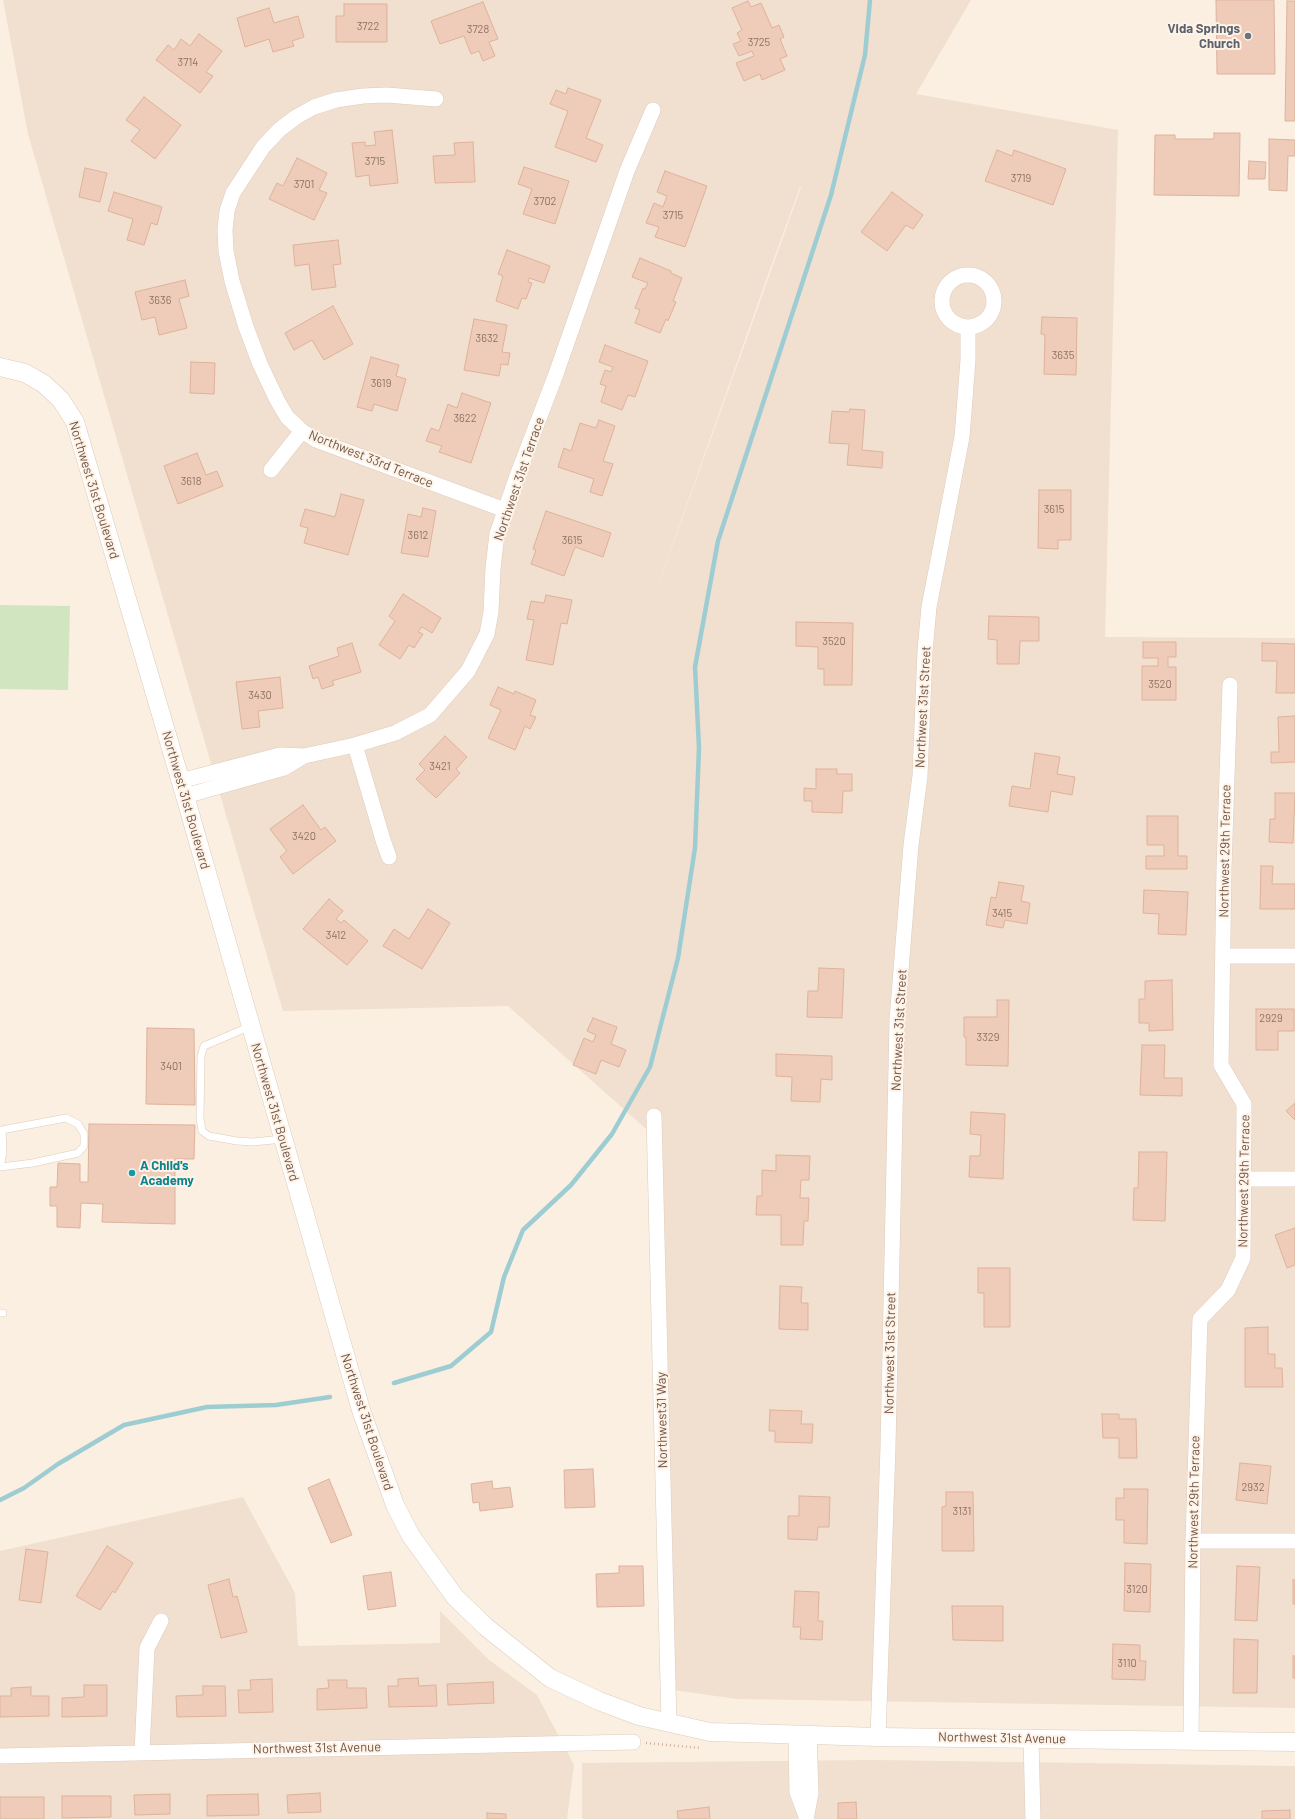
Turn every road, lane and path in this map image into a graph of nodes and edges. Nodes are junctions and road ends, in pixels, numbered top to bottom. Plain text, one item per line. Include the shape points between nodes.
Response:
1 (436, 99) dead end
2 (653, 110) dead end
3 (968, 327) dead end
4 (0, 367) edge
5 (302, 431) junction
6 (271, 470) dead end
7 (505, 510) junction
8 (1230, 686) dead end
9 (355, 745) junction
10 (183, 789) junction
11 (389, 857) dead end
12 (1223, 956) junction
13 (1295, 956) edge
14 (251, 1026) junction
15 (654, 1116) dead end
16 (283, 1139) junction
17 (0, 1167) edge
18 (1243, 1179) junction
19 (1295, 1179) edge
20 (1193, 1541) junction
21 (1295, 1541) edge
22 (161, 1621) dead end
23 (669, 1724) junction
24 (710, 1732) joint
25 (803, 1734) junction
26 (878, 1737) junction
27 (1031, 1738) junction
28 (1191, 1740) junction
29 (633, 1742) joint
30 (1295, 1742) edge
31 (702, 1748) dead end
32 (142, 1752) junction
33 (0, 1756) edge
34 (806, 1818) edge
35 (1033, 1819) edge

1 - 5 street, Northwest 33rd Terrace via 387,94 336,100 314,108 279,130 263,147 233,193 227,211 225,230 232,281 260,364 287,417
2 - 7 street, Northwest 31st Terrace via 627,171 559,366
3 - 26 street, Northwest 31st Street via 962,437 929,607 920,776 911,845 897,1020 888,1447
4 - 10 street, Northwest 31st Boulevard via 25,374 44,384 61,400 75,422
5 - 6 street
5 - 7 street, Northwest 33rd Terrace via 316,440
7 - 9 street, Northwest 31st Terrace via 497,534 487,634 468,671 430,715 395,733
8 - 12 street, Northwest 29th Terrace
9 - 10 street, Northwest 31st Terrace via 304,756 284,768
9 - 11 street
10 - 14 street, Northwest 31st Boulevard
12 - 13 street
12 - 18 street, Northwest 29th Terrace via 1221,1065 1244,1104
14 - 16 street, Northwest 31st Boulevard
14 - 16 lane via 204,1046 201,1056 202,1131 209,1136 248,1142
15 - 23 street, Northwest31 Way
16 - 23 street, Northwest 31st Boulevard via 361,1410 395,1505 411,1536 456,1596 486,1627 550,1678 600,1701
17 - 17 lane via 78,1153 84,1146 84,1134 78,1124 66,1118 2,1130 3,1153
18 - 19 street
18 - 20 street, Northwest 29th Terrace via 1243,1258 1228,1290 1200,1319
20 - 21 street
20 - 28 street, Northwest 29th Terrace
22 - 32 street via 147,1648
23 - 24 street, Northwest 31st Boulevard
24 - 25 street, Northwest 31st Avenue
25 - 26 street, Northwest 31st Avenue
25 - 34 street via 811,1793
26 - 27 street, Northwest 31st Avenue
27 - 28 street, Northwest 31st Avenue
27 - 35 street
28 - 30 street, Northwest 31st Avenue
29 - 31 path
29 - 32 street, Northwest 31st Avenue
32 - 33 street, Northwest 31st Avenue

